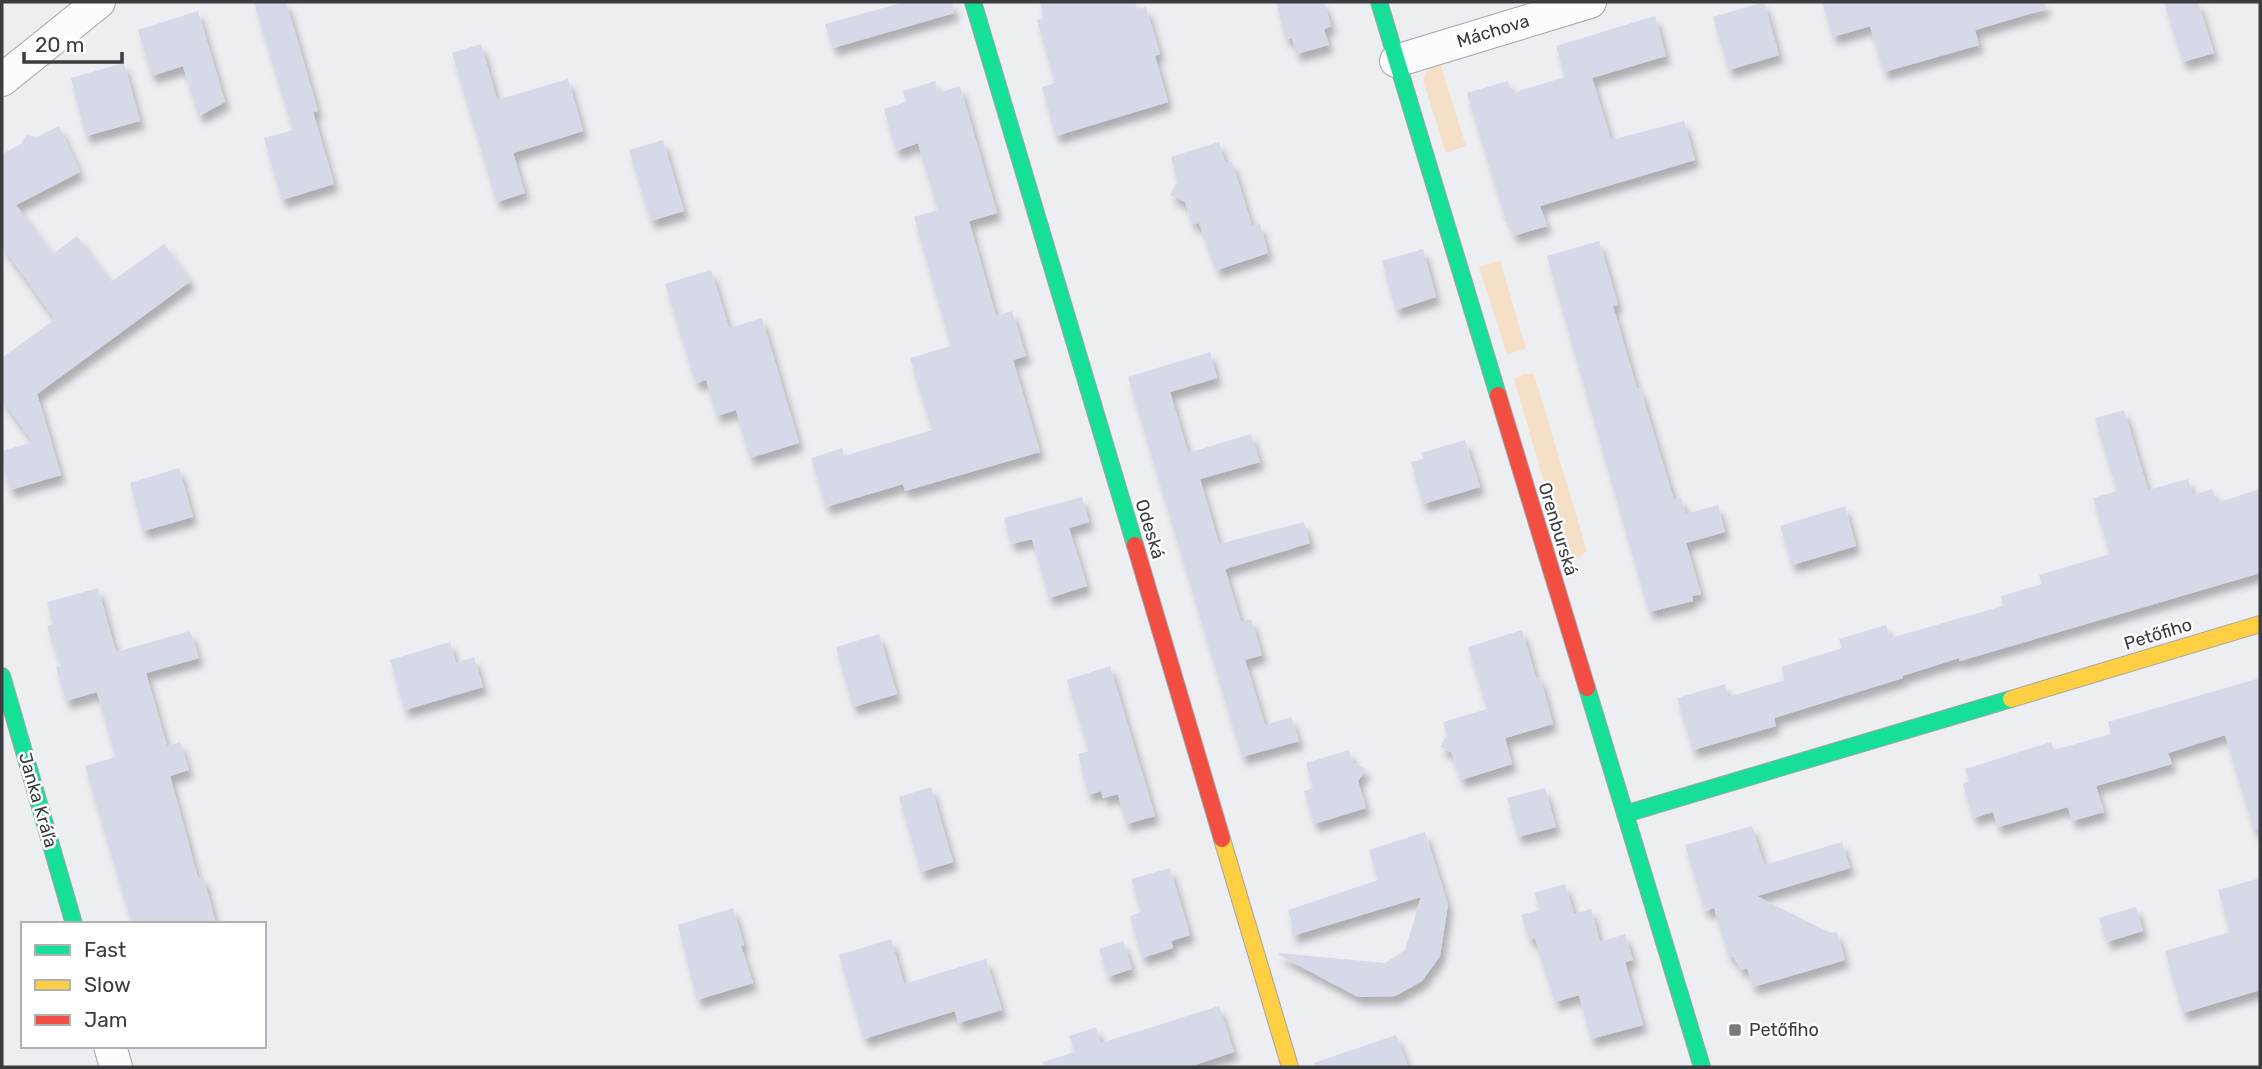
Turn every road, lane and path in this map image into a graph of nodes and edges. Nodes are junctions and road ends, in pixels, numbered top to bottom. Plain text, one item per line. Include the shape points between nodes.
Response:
1 (99, 2) edge
2 (973, 2) edge
3 (1379, 2) edge
4 (1590, 2) edge
5 (1396, 61) junction
6 (2, 80) edge
7 (2260, 624) edge
8 (2, 676) edge
9 (1625, 814) junction
10 (73, 922) edge
11 (111, 1048) edge
12 (116, 1067) edge
13 (1290, 1067) edge
14 (1702, 1067) edge

1 - 6 street
2 - 13 street, Odeská
3 - 5 street, Orenburská
4 - 5 street, Máchova
5 - 9 street, Orenburská
7 - 9 street, Petőfiho
8 - 10 street, Janka Kráľa
9 - 14 street, Orenburská
11 - 12 street

